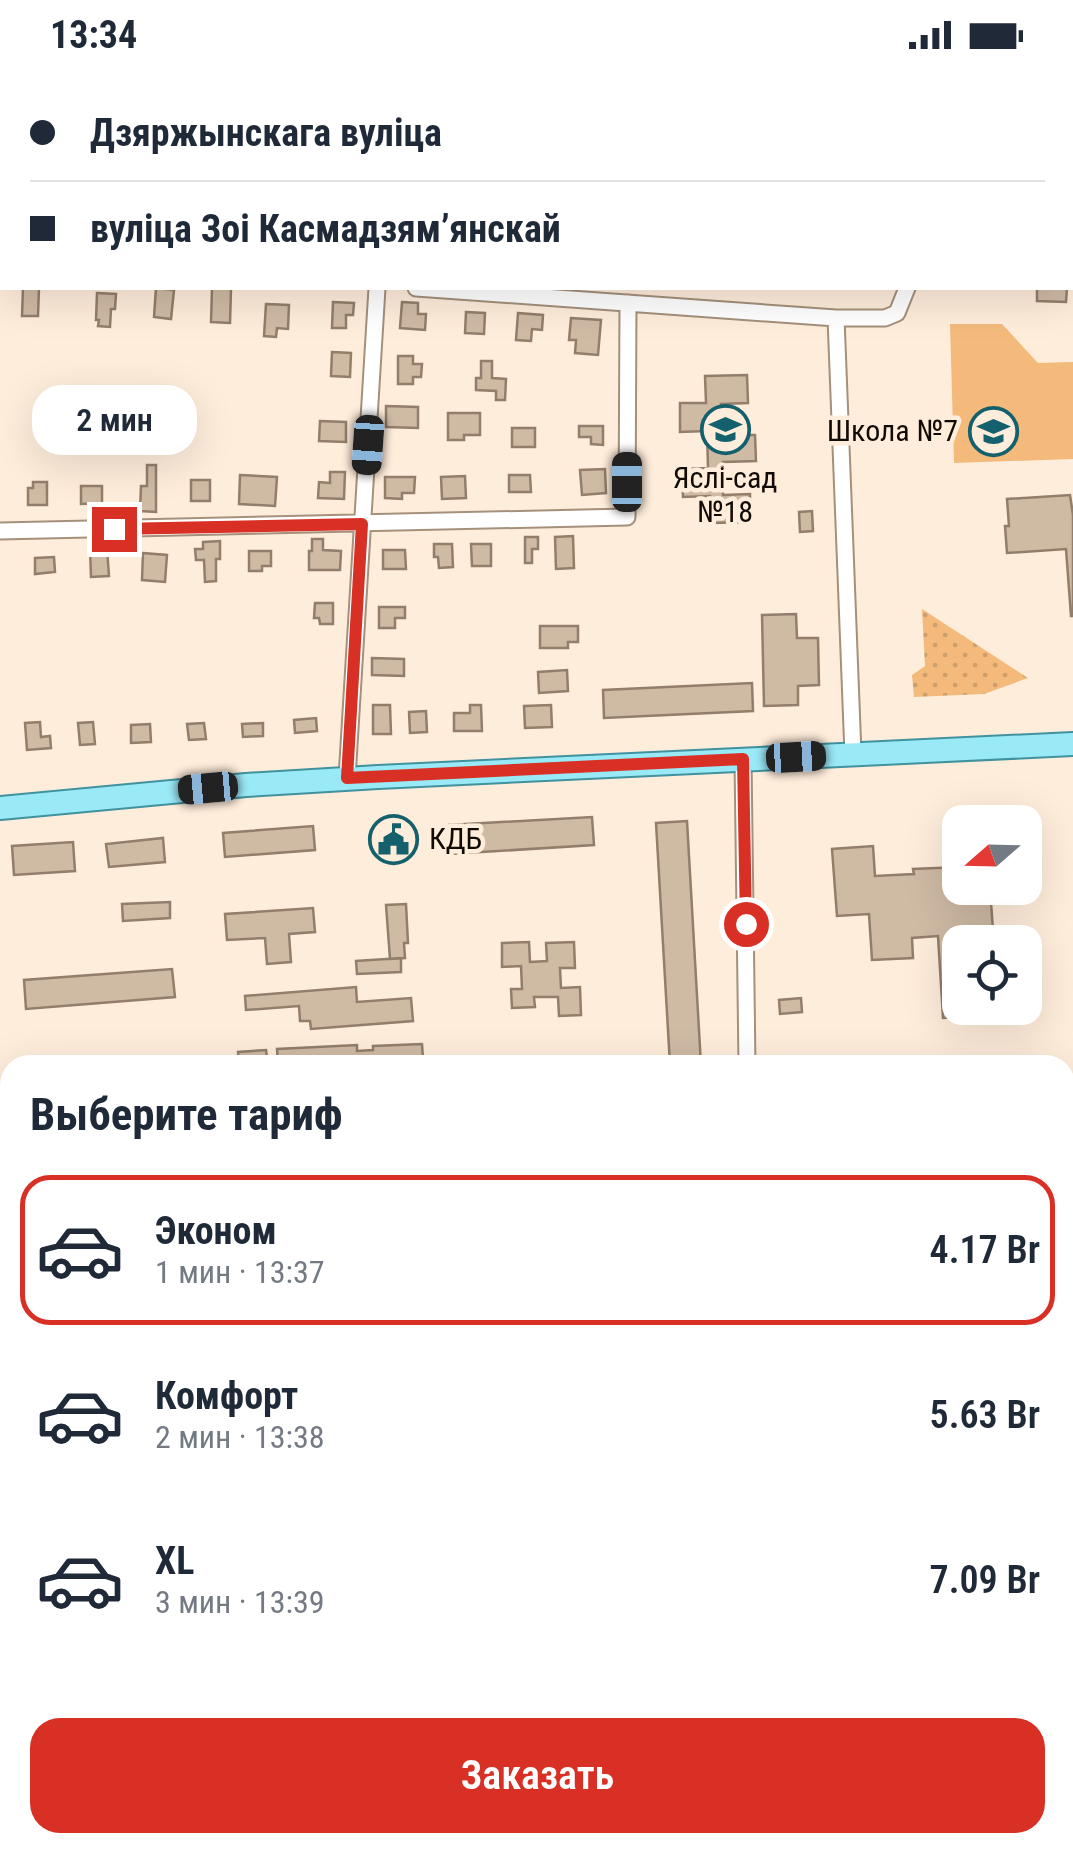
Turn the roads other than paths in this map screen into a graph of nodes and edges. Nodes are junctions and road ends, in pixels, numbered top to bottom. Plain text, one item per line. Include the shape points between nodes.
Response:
1 (377, 290) edge
2 (446, 290) edge
3 (906, 290) edge
4 (628, 302) junction
5 (836, 318) junction
6 (362, 524) junction
7 (0, 531) edge
8 (1073, 744) edge
9 (852, 754) junction
10 (743, 759) junction
11 (347, 778) junction
12 (0, 808) edge
13 (747, 1055) edge

1 - 6 street
2 - 4 street
3 - 5 street via 897,313 885,318
4 - 5 street
4 - 6 street via 627,517
5 - 9 street
6 - 7 street
6 - 11 street
8 - 9 main road
9 - 10 main road
10 - 11 main road
10 - 13 street
11 - 12 main road

